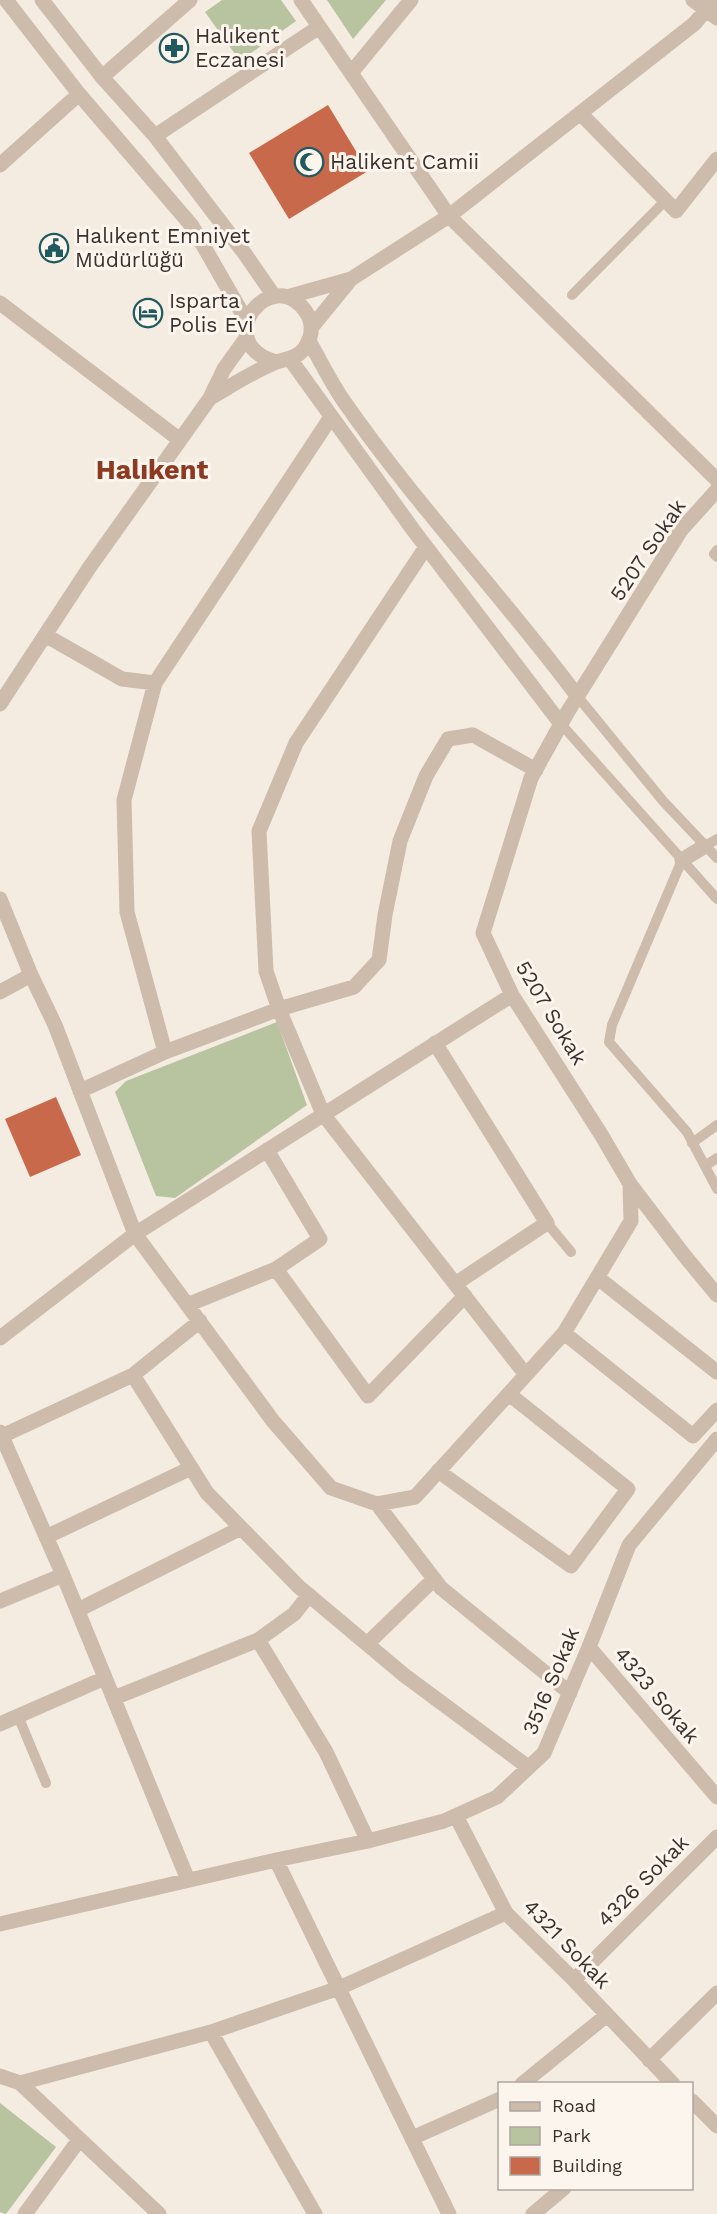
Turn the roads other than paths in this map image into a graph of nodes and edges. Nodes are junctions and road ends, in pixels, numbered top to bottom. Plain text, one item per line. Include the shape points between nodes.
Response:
1 (6, 0) edge
2 (42, 0) edge
3 (190, 0) edge
4 (301, 0) edge
5 (411, 0) edge
6 (693, 0) edge
7 (713, 9) edge
8 (319, 27) junction
9 (351, 73) junction
10 (102, 77) junction
11 (79, 94) junction
12 (580, 114) junction
13 (155, 136) junction
14 (717, 159) edge
15 (0, 165) edge
16 (666, 200) junction
17 (449, 216) junction
18 (351, 279) junction
19 (572, 295) dead end
20 (281, 297) junction
21 (0, 303) edge
22 (246, 320) junction
23 (310, 334) junction
24 (247, 337) junction
25 (283, 360) junction
26 (210, 398) junction
27 (331, 417) junction
28 (180, 440) junction
29 (717, 480) edge
30 (717, 490) edge
31 (426, 547) junction
32 (717, 550) edge
33 (717, 557) edge
34 (45, 635) junction
35 (155, 683) junction
36 (578, 697) junction
37 (0, 704) edge
38 (561, 724) junction
39 (536, 770) junction
40 (711, 842) edge
41 (717, 858) edge
42 (682, 860) junction
43 (0, 899) edge
44 (717, 899) edge
45 (31, 975) junction
46 (0, 992) edge
47 (512, 994) junction
48 (279, 1009) junction
49 (435, 1044) junction
50 (165, 1052) junction
51 (80, 1092) junction
52 (323, 1114) junction
53 (717, 1125) edge
54 (692, 1143) junction
55 (267, 1150) junction
56 (717, 1158) edge
57 (705, 1166) junction
58 (630, 1184) junction
59 (717, 1189) edge
60 (548, 1223) junction
61 (135, 1234) junction
62 (571, 1252) dead end
63 (276, 1269) junction
64 (598, 1278) junction
65 (455, 1284) junction
66 (717, 1295) edge
67 (465, 1296) junction
68 (188, 1305) junction
69 (200, 1321) junction
70 (564, 1333) junction
71 (0, 1338) edge
72 (717, 1372) edge
73 (133, 1375) junction
74 (526, 1375) junction
75 (509, 1394) junction
76 (717, 1410) edge
77 (1, 1434) edge
78 (717, 1439) edge
79 (191, 1468) junction
80 (438, 1471) junction
81 (377, 1504) junction
82 (242, 1528) junction
83 (46, 1537) junction
84 (63, 1575) junction
85 (434, 1579) junction
86 (309, 1595) junction
87 (0, 1601) edge
88 (78, 1610) junction
89 (258, 1640) junction
90 (367, 1644) junction
91 (589, 1647) junction
92 (105, 1678) junction
93 (570, 1693) junction
94 (114, 1698) junction
95 (18, 1716) junction
96 (0, 1724) edge
97 (528, 1767) junction
98 (46, 1783) dead end
99 (717, 1797) edge
100 (456, 1816) junction
101 (717, 1837) edge
102 (368, 1841) junction
103 (276, 1860) junction
104 (188, 1880) junction
105 (506, 1913) junction
106 (0, 1924) edge
107 (574, 1980) junction
108 (339, 1988) junction
109 (717, 1993) edge
110 (607, 2015) junction
111 (211, 2032) junction
112 (649, 2060) junction
113 (0, 2076) edge
114 (524, 2082) edge
115 (671, 2082) edge
116 (20, 2083) junction
117 (498, 2100) edge
118 (693, 2102) edge
119 (717, 2126) edge
120 (412, 2138) junction
121 (79, 2140) junction
122 (562, 2190) edge
123 (25, 2214) edge
124 (159, 2214) edge
125 (315, 2214) edge
126 (449, 2214) edge
127 (533, 2214) edge

1 - 11 street
2 - 10 street
3 - 10 street
4 - 8 street
5 - 9 street
6 - 7 street
7 - 12 street
8 - 9 street
8 - 13 street
9 - 17 street
10 - 13 street
11 - 15 street
11 - 22 street via 192,226
12 - 16 street
12 - 17 street
13 - 20 street
14 - 16 street via 676,211
16 - 19 lane
17 - 18 street
17 - 29 street
18 - 20 street
18 - 23 street
20 - 22 street via 261,301
20 - 23 street via 300,303 308,314
21 - 28 street
22 - 24 street
23 - 25 street via 301,352
23 - 36 street via 356,417
24 - 25 street via 263,358
24 - 26 street via 224,369
25 - 26 street
25 - 27 street
26 - 28 street
27 - 31 street
27 - 35 street
28 - 34 street
30 - 36 street, 5207 Sokak via 681,530
31 - 38 street
31 - 48 street via 296,743 259,831 266,971
32 - 33 lane
34 - 35 street via 122,679
34 - 37 street
35 - 50 street via 124,800 127,912
36 - 38 street, 5207 Sokak
36 - 40 lane via 663,801
38 - 39 street, 5207 Sokak
38 - 42 lane
39 - 47 street, 5207 Sokak via 483,933
39 - 48 street via 473,735 448,739 426,776 400,841 379,960 354,987
40 - 41 lane
40 - 42 street
42 - 44 lane
42 - 54 lane via 612,1025 609,1042 687,1132
43 - 45 street
45 - 46 street
45 - 51 street
47 - 49 street
47 - 58 street, 5207 Sokak
48 - 50 street
48 - 52 street
49 - 52 street
49 - 60 street
50 - 51 street
51 - 61 street
52 - 55 street
52 - 65 street
53 - 54 lane
54 - 57 lane
55 - 61 street
55 - 63 street via 320,1239
56 - 57 lane
57 - 59 lane
58 - 64 street via 631,1221
58 - 66 street, 5207 Sokak
60 - 62 lane
60 - 65 street
61 - 68 street
61 - 71 street
63 - 67 street via 368,1396
63 - 68 street
64 - 70 street
64 - 72 street
65 - 67 street
67 - 74 street
68 - 69 street
69 - 73 street
69 - 81 street via 273,1421 331,1488
70 - 74 street
70 - 76 street via 693,1437
73 - 77 street
73 - 79 street
74 - 75 street
75 - 80 street
75 - 80 street via 628,1489 571,1566
77 - 83 street
78 - 91 street, 3516 Sokak via 629,1545
79 - 82 street via 207,1492
79 - 83 street
80 - 81 street via 415,1497
81 - 85 street
82 - 86 street
82 - 88 street
83 - 84 street
84 - 87 street
84 - 88 street
85 - 90 street
85 - 93 street
86 - 89 street via 294,1614
86 - 90 street
88 - 92 street
89 - 94 street
89 - 102 street via 327,1752
90 - 97 street
91 - 93 street, 3516 Sokak
91 - 99 street, 4323 Sokak
92 - 94 street
92 - 95 street
93 - 97 street, 3516 Sokak via 544,1753
94 - 104 street
95 - 96 street
95 - 98 lane
97 - 100 street, 3516 Sokak via 497,1797
100 - 102 street, 3516 Sokak
100 - 105 street, 4321 Sokak
101 - 107 street, 4326 Sokak
102 - 103 street, 3516 Sokak
103 - 104 street, 3516 Sokak
103 - 108 street
104 - 106 street, 3516 Sokak
105 - 107 street, 4321 Sokak
105 - 108 street
107 - 110 street, 4321 Sokak
108 - 111 street
108 - 120 street
109 - 112 street
110 - 112 street, 4321 Sokak
110 - 114 street
111 - 116 street
111 - 125 street
112 - 115 street, 4321 Sokak
113 - 116 street
116 - 121 street
117 - 120 street
118 - 119 street
120 - 126 street
121 - 123 street
121 - 124 street
122 - 127 street

